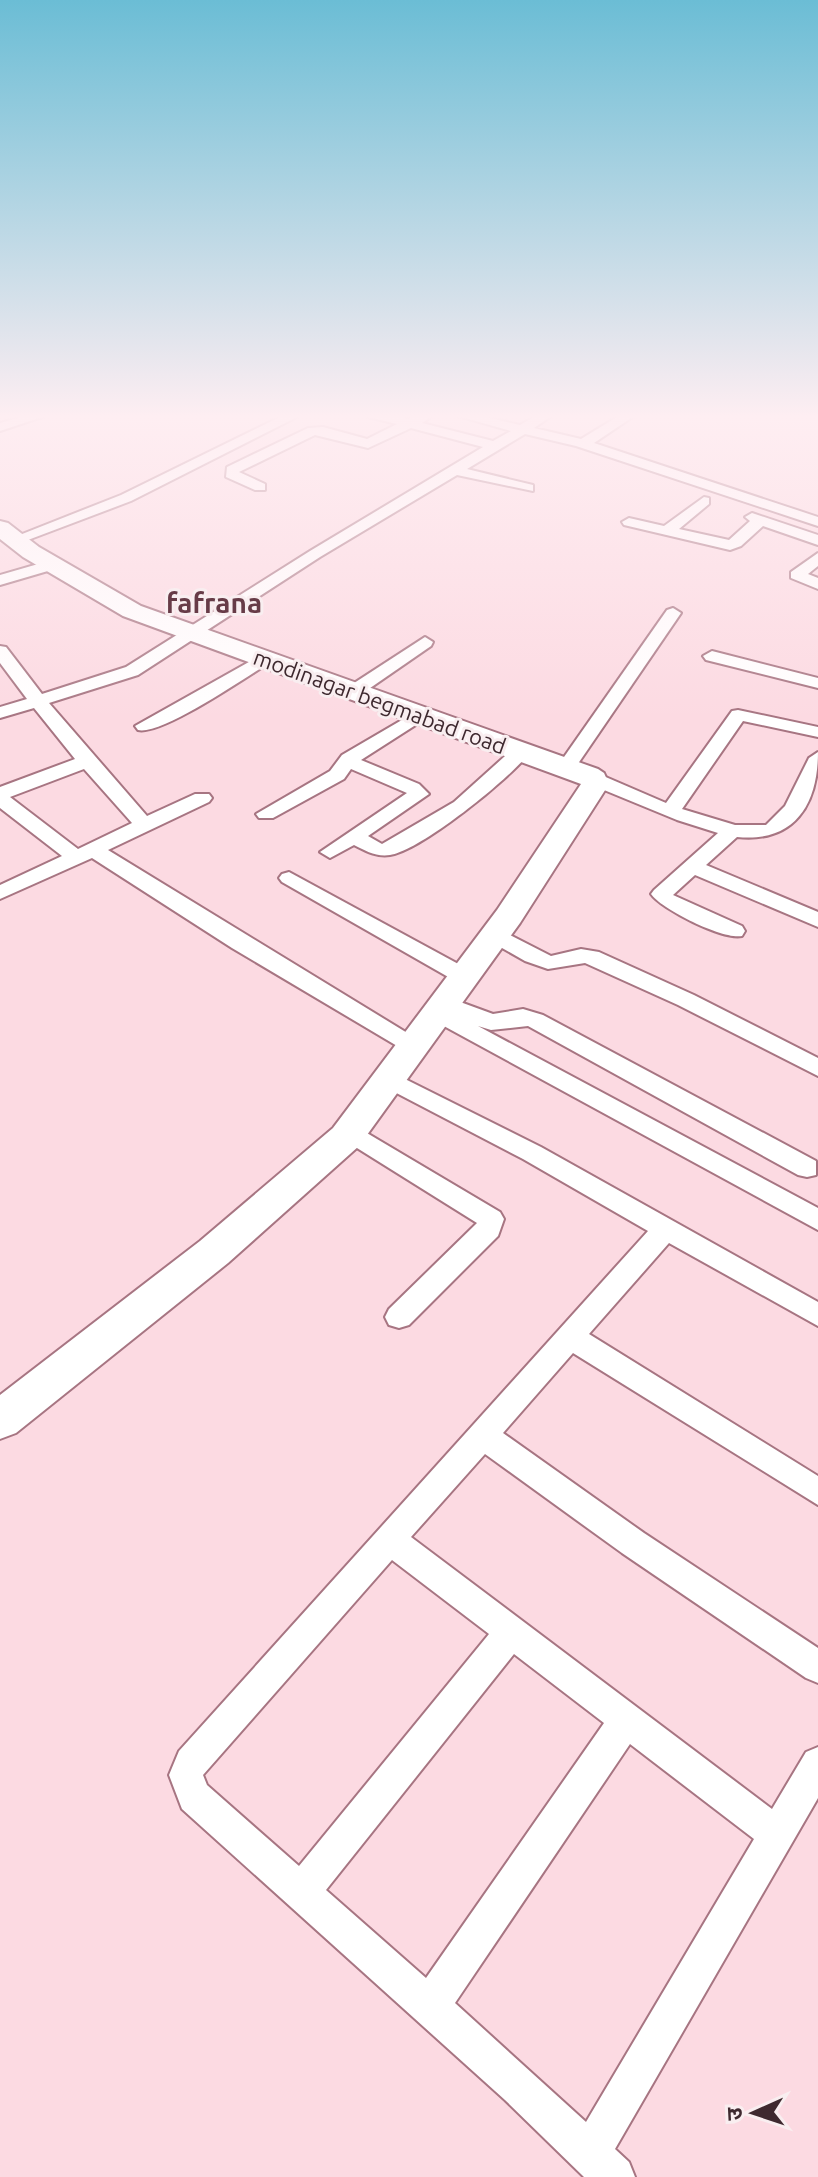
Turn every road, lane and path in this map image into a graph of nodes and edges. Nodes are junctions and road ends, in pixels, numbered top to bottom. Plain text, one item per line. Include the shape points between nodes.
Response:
1 (68, 516) edge
2 (381, 516) edge
3 (697, 516) edge
4 (748, 516) edge
5 (799, 516) edge
6 (760, 520) junction
7 (629, 522) dead end
8 (818, 522) edge
9 (667, 531) junction
10 (7, 534) edge
11 (818, 540) edge
12 (818, 558) edge
13 (52, 565) junction
14 (8, 577) edge
15 (818, 584) edge
16 (673, 613) dead end
17 (189, 633) junction
18 (425, 642) dead end
19 (0, 651) edge
20 (712, 656) dead end
21 (263, 659) junction
22 (818, 683) edge
23 (354, 691) junction
24 (36, 700) junction
25 (0, 713) edge
26 (419, 715) junction
27 (144, 726) dead end
28 (818, 732) edge
29 (521, 752) junction
30 (818, 758) edge
31 (87, 761) junction
32 (347, 761) junction
33 (566, 767) junction
34 (594, 779) junction
35 (0, 797) edge
36 (202, 798) dead end
37 (671, 810) junction
38 (266, 814) dead end
39 (143, 824) junction
40 (731, 832) junction
41 (354, 837) junction
42 (330, 852) dead end
43 (84, 853) junction
44 (694, 867) junction
45 (289, 878) dead end
46 (0, 893) edge
47 (818, 920) edge
48 (734, 931) dead end
49 (470, 969) junction
50 (414, 1048) junction
51 (818, 1068) edge
52 (391, 1080) junction
53 (350, 1132) junction
54 (807, 1168) dead end
55 (818, 1220) edge
56 (666, 1229) junction
57 (818, 1315) edge
58 (399, 1317) dead end
59 (571, 1337) junction
60 (0, 1420) edge
61 (482, 1435) junction
62 (818, 1492) edge
63 (388, 1538) junction
64 (511, 1632) junction
65 (818, 1667) edge
66 (626, 1720) junction
67 (818, 1764) edge
68 (776, 1834) junction
69 (301, 1892) junction
70 (429, 2007) junction
71 (602, 2165) edge

1 - 10 street
2 - 17 street
3 - 9 street
4 - 6 street
5 - 8 street
6 - 9 street via 732,544
6 - 11 street
7 - 9 street
10 - 13 street, modinagar begmabad road
12 - 15 street via 797,575
13 - 14 street
13 - 17 street, modinagar begmabad road via 132,611
16 - 33 street
17 - 21 street, modinagar begmabad road
17 - 24 street via 124,675
18 - 23 street
19 - 24 street
20 - 22 street
21 - 23 street, modinagar begmabad road
21 - 27 street
23 - 26 street, modinagar begmabad road
24 - 25 street
24 - 31 street
26 - 29 street, modinagar begmabad road
26 - 32 street
28 - 37 street via 738,715
29 - 33 street, modinagar begmabad road
29 - 41 street via 461,806 391,849 379,850
30 - 40 street via 804,791 778,826 754,834
31 - 35 street
31 - 39 street
32 - 38 street via 337,775
32 - 41 street via 419,794
33 - 34 street, modinagar begmabad road
34 - 37 street
34 - 49 street via 593,790
35 - 43 street
36 - 39 street
37 - 40 street
39 - 43 street
40 - 44 street
41 - 42 street
43 - 46 street
43 - 50 street
44 - 47 street
44 - 48 street via 661,897
45 - 49 street
49 - 50 street
49 - 51 street via 559,962 582,954
49 - 54 street via 491,1022 535,1020
49 - 55 street
50 - 52 street
52 - 53 street
52 - 56 street
53 - 58 street via 491,1219 489,1229
53 - 60 street via 214,1252
56 - 57 street
56 - 59 street
59 - 61 street
59 - 62 street
61 - 63 street
61 - 65 street
63 - 64 street
63 - 69 street via 186,1775 194,1797
64 - 66 street
64 - 69 street
66 - 68 street
66 - 70 street
67 - 68 street
68 - 71 street
69 - 70 street
70 - 71 street

